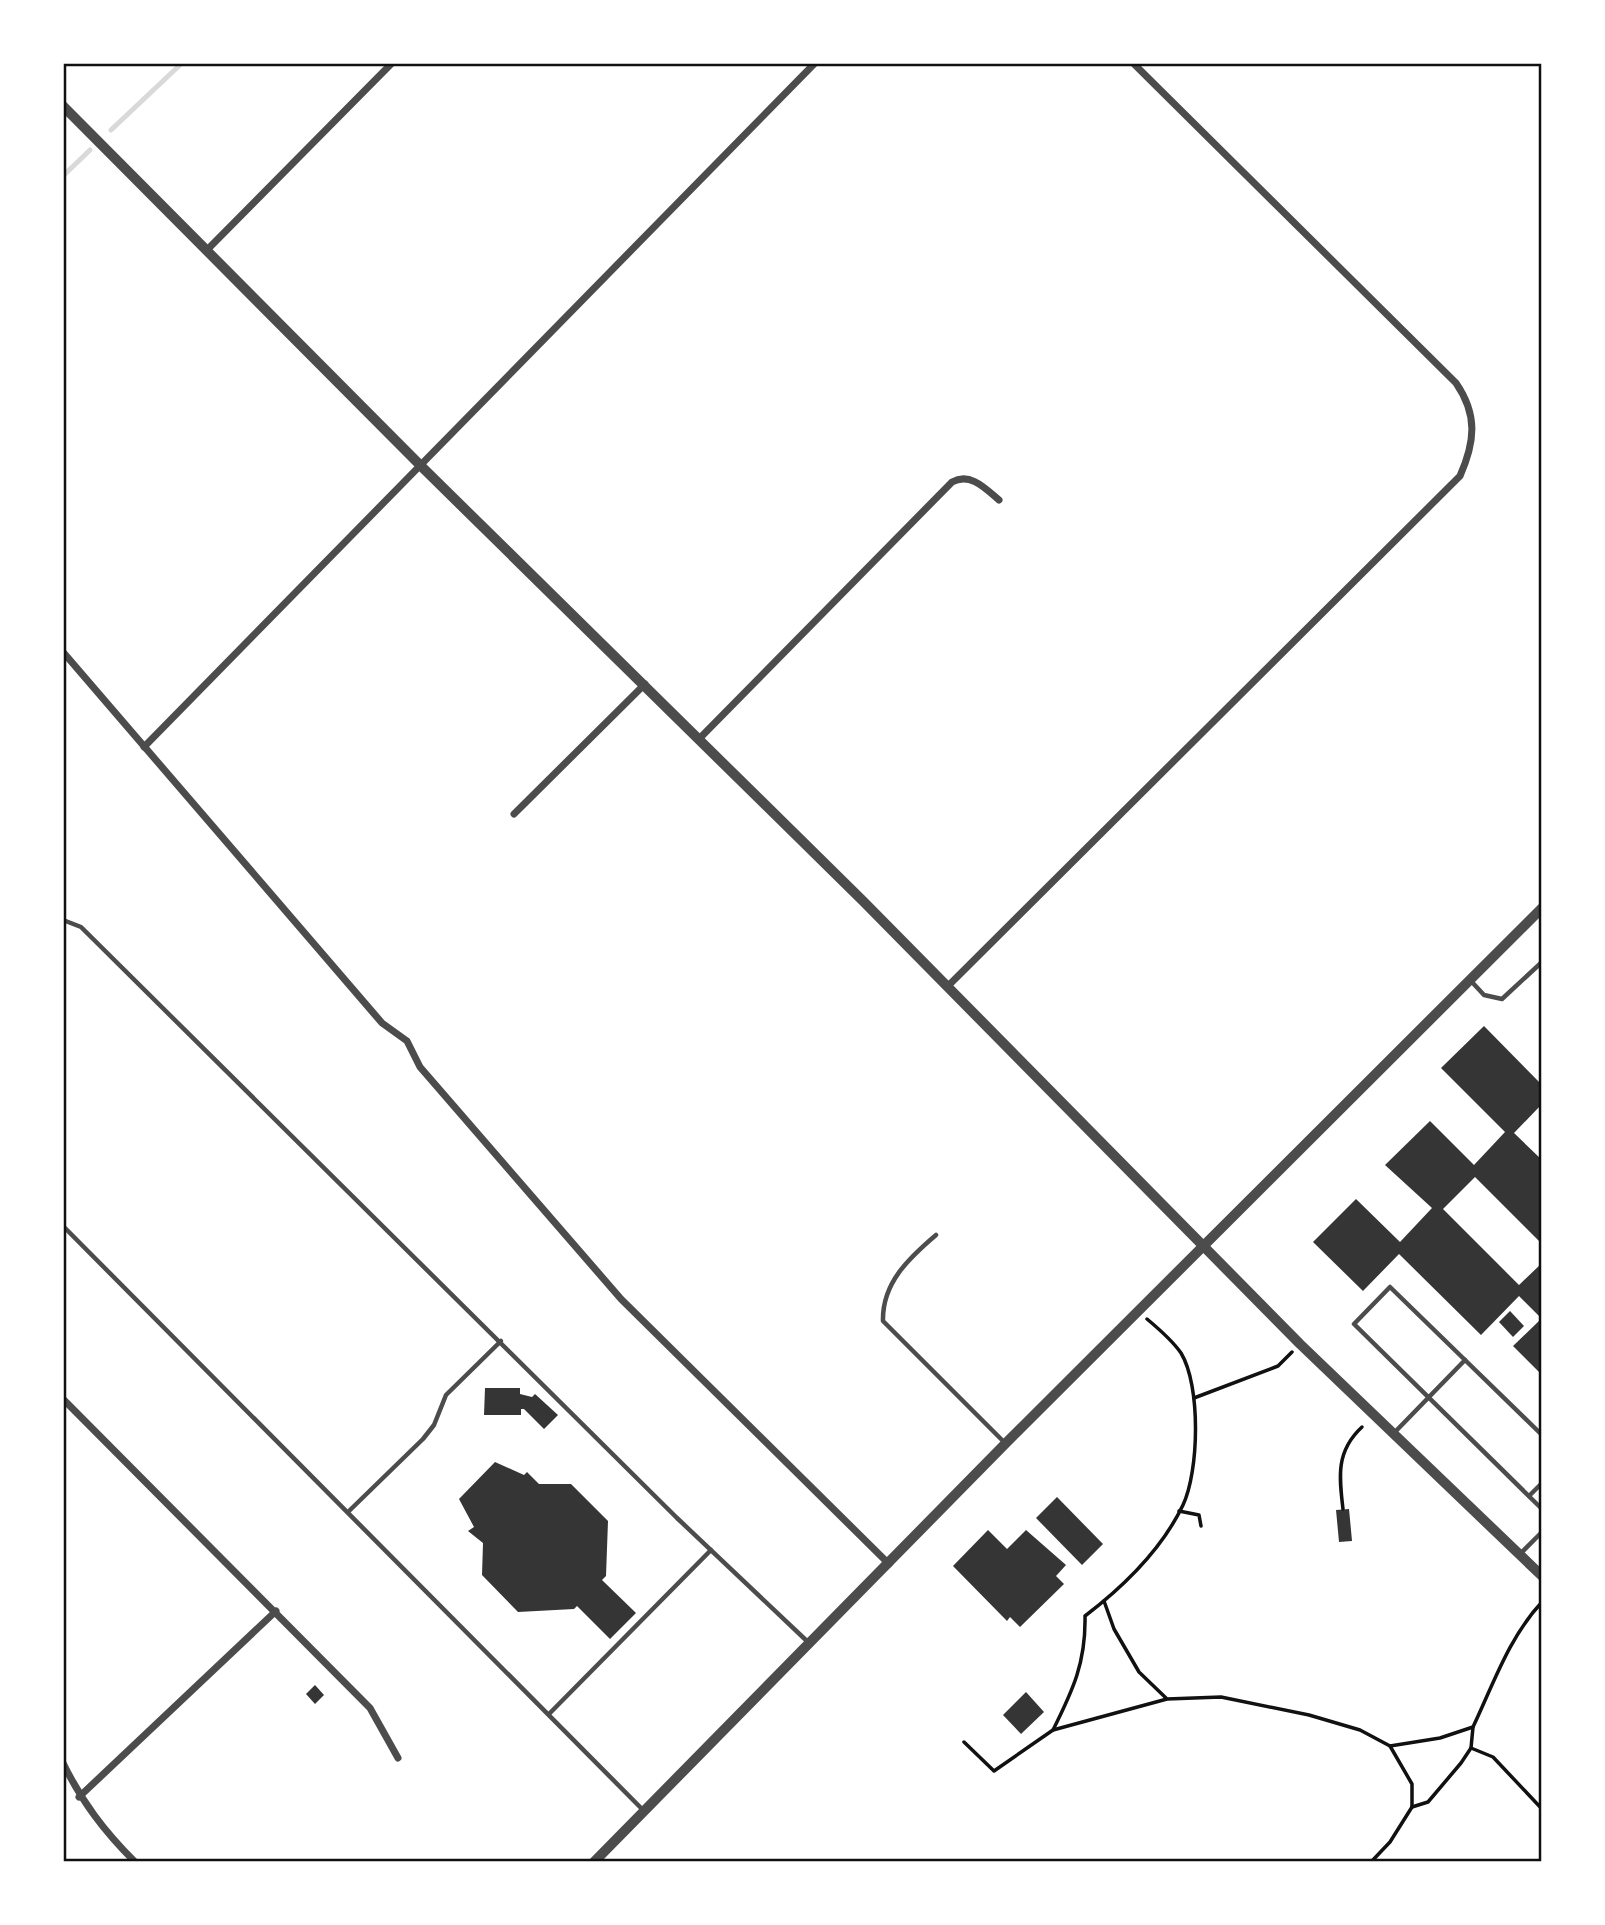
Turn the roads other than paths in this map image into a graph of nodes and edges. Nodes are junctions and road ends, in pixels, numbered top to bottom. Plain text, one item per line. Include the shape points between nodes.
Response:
1 (392, 63) edge
2 (815, 63) edge
3 (1133, 63) edge
4 (63, 106) edge
5 (206, 251) junction
6 (422, 467) junction
7 (999, 500) dead end
8 (63, 652) edge
9 (645, 684) junction
10 (699, 739) junction
11 (144, 747) junction
12 (514, 814) dead end
13 (1542, 908) edge
14 (63, 920) edge
15 (1542, 962) edge
16 (1471, 980) junction
17 (947, 987) junction
18 (63, 1226) edge
19 (936, 1235) dead end
20 (1205, 1246) junction
21 (501, 1341) junction
22 (1465, 1360) junction
23 (1429, 1397) junction
24 (63, 1399) edge
25 (1393, 1433) junction
26 (1542, 1435) edge
27 (1005, 1444) junction
28 (1542, 1483) edge
29 (1529, 1496) junction
30 (1542, 1509) edge
31 (349, 1511) junction
32 (1542, 1532) edge
33 (711, 1550) junction
34 (1520, 1555) junction
35 (890, 1564) junction
36 (1542, 1576) edge
37 (276, 1611) junction
38 (810, 1644) junction
39 (549, 1714) junction
40 (398, 1758) dead end
41 (63, 1763) edge
42 (79, 1797) junction
43 (644, 1811) junction
44 (135, 1862) edge
45 (594, 1862) edge

1 - 5 street
2 - 6 street
3 - 17 street via 1456,383 1468,400 1472,446 1460,476
4 - 5 street
5 - 6 street
6 - 9 street
6 - 11 street
7 - 10 street via 970,478 951,482
8 - 11 street
9 - 10 street
9 - 12 street
10 - 17 street
11 - 35 street via 382,1023 407,1041 420,1067 621,1299
13 - 16 street
14 - 21 lane via 81,927
15 - 16 lane via 1502,999 1484,995
16 - 20 street
17 - 20 street
18 - 31 lane
19 - 27 lane via 904,1262 883,1305 883,1321
20 - 25 street
20 - 27 street
21 - 31 lane via 446,1395 434,1425 422,1439
21 - 33 lane
22 - 23 lane
22 - 23 lane via 1390,1287 1381,1296 1354,1324
22 - 26 lane
23 - 25 lane
23 - 29 lane
24 - 37 street
25 - 34 street
27 - 35 street
28 - 29 lane
29 - 30 lane
31 - 39 lane
32 - 34 lane
33 - 38 lane
33 - 39 lane
34 - 36 street
35 - 38 street
37 - 40 street via 370,1708
37 - 42 street
38 - 43 street
39 - 43 lane
41 - 42 street
42 - 44 street
43 - 45 street

